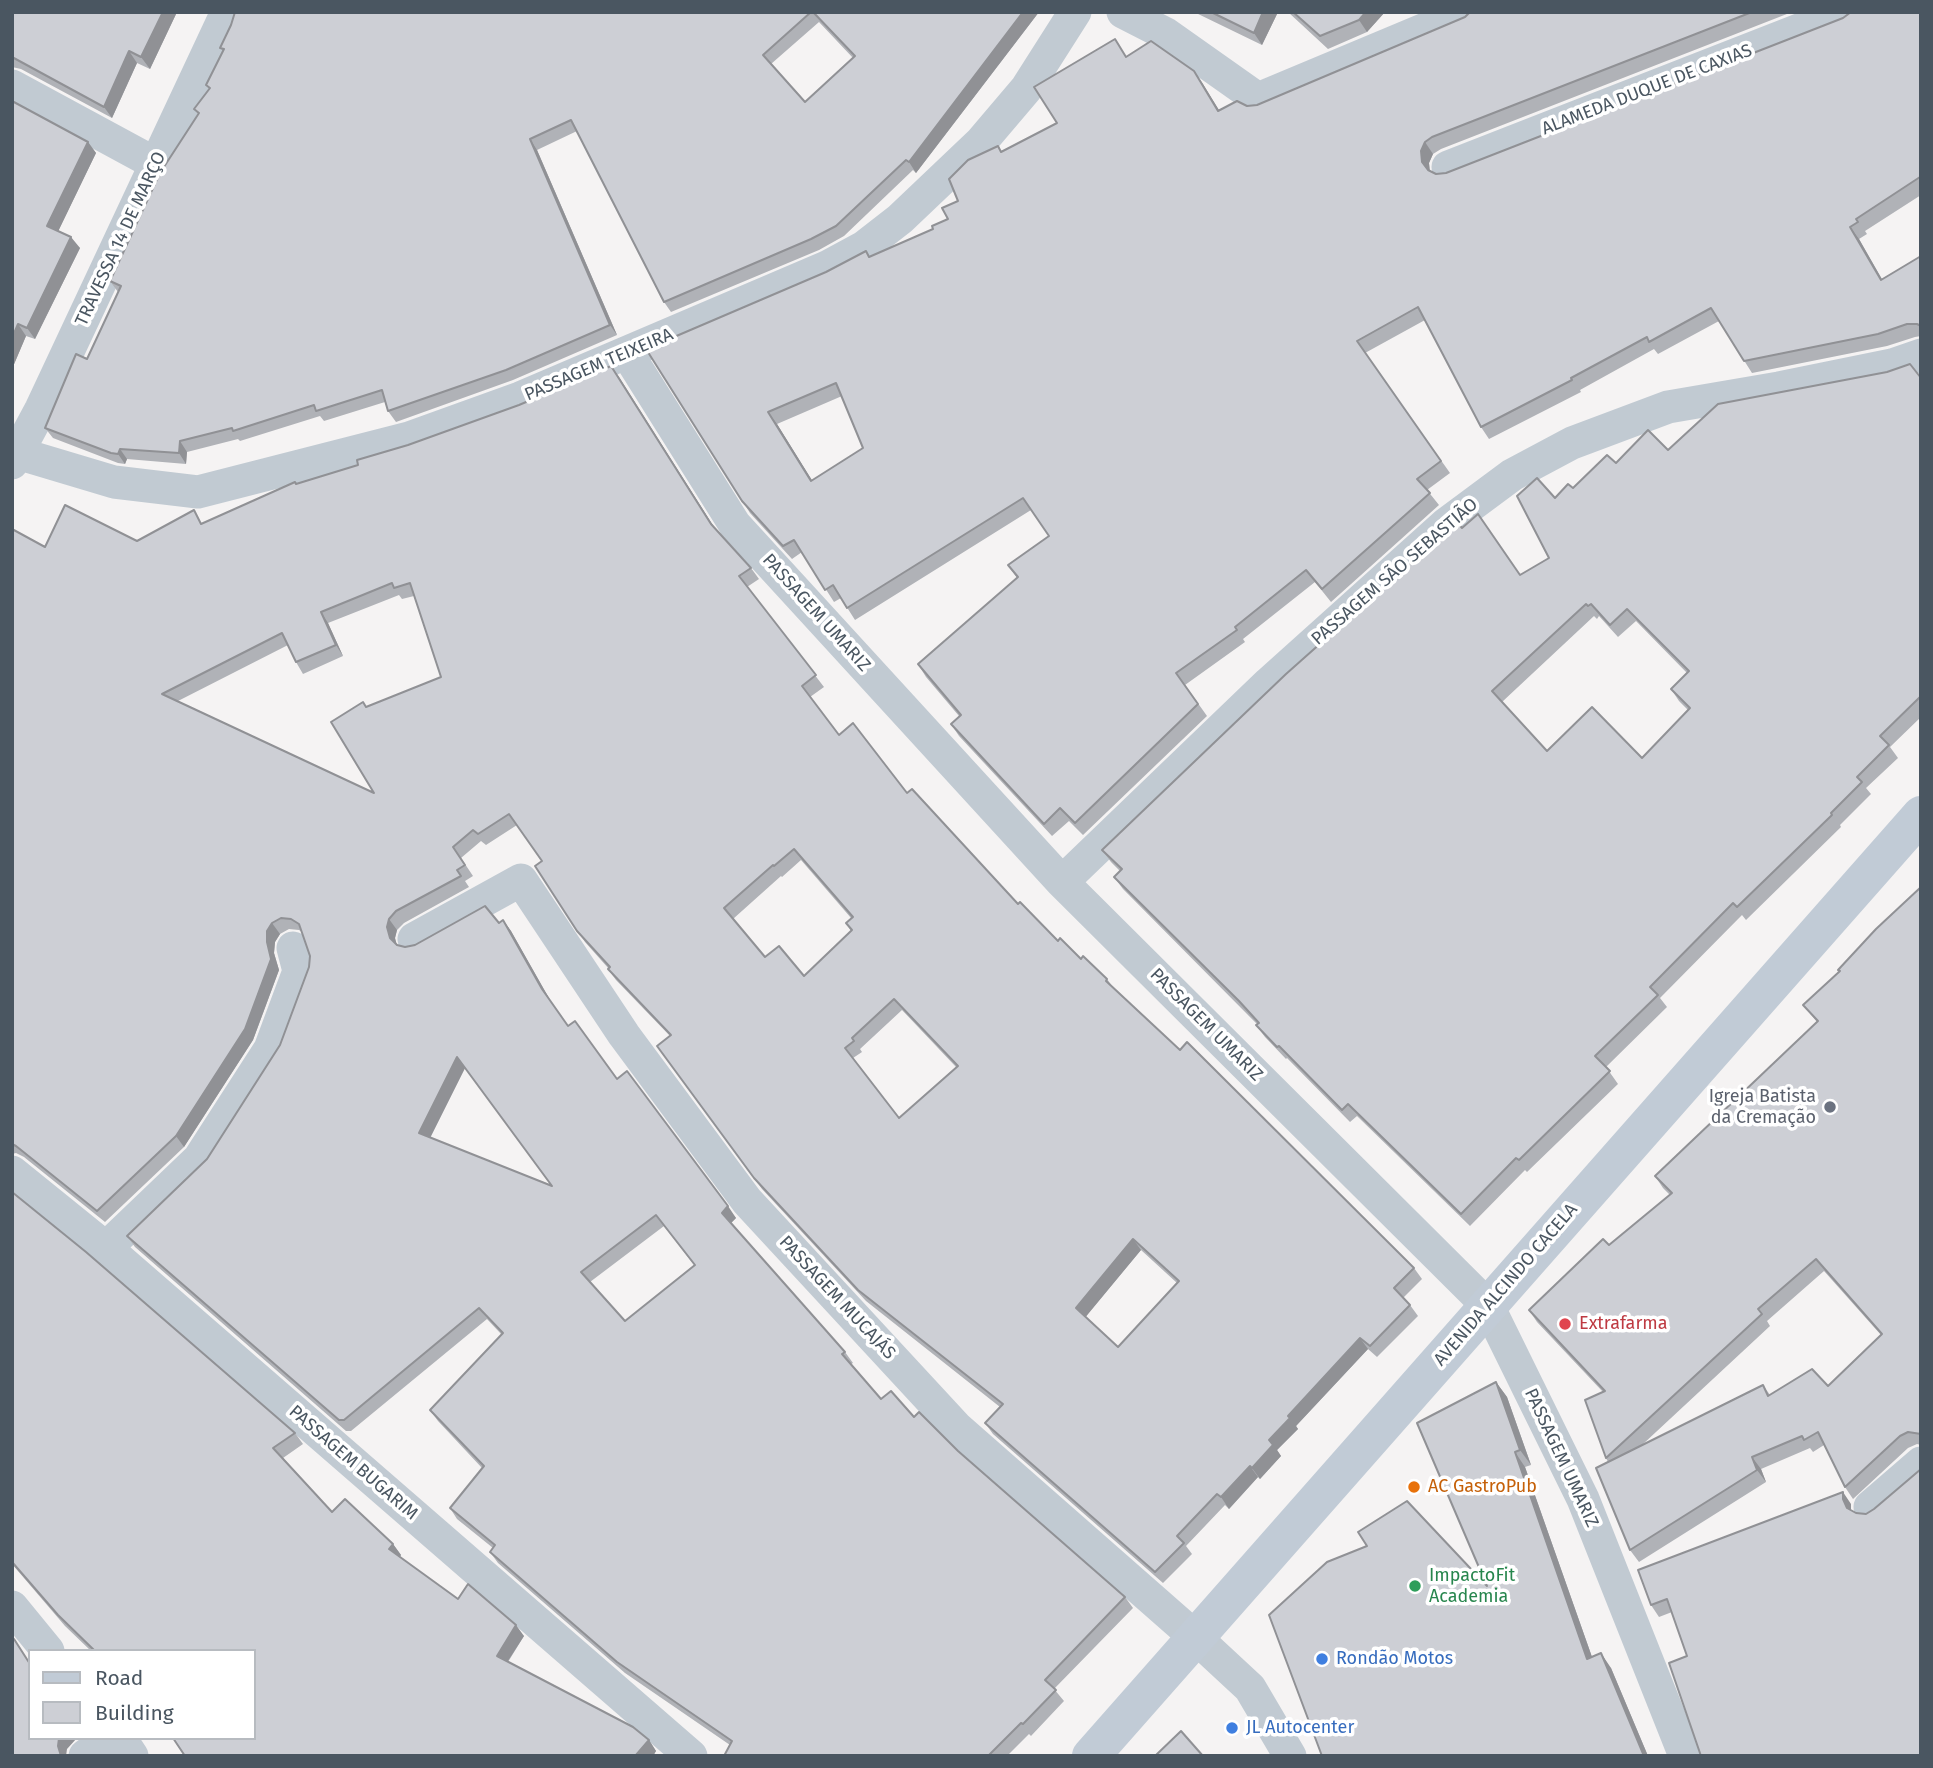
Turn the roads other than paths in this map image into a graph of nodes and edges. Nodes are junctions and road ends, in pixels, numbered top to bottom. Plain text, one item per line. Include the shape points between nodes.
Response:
1 (227, 12) edge
2 (1075, 12) edge
3 (1124, 12) edge
4 (1466, 12) edge
5 (1845, 12) edge
6 (12, 86) edge
7 (156, 164) junction
8 (1448, 167) dead end
9 (627, 353) junction
10 (1921, 355) edge
11 (26, 404) edge
12 (15, 458) edge
13 (1921, 815) edge
14 (1062, 882) junction
15 (414, 939) dead end
16 (293, 948) dead end
17 (12, 1172) edge
18 (106, 1248) junction
19 (1488, 1306) junction
20 (1921, 1463) edge
21 (1870, 1507) dead end
22 (12, 1608) edge
23 (1195, 1637) junction
24 (46, 1649) edge
25 (106, 1740) edge
26 (121, 1740) edge
27 (85, 1756) edge
28 (132, 1756) edge
29 (691, 1756) edge
30 (1091, 1756) edge
31 (1290, 1756) edge
32 (1685, 1756) edge

1 - 7 street, TRAVESSA 14 DE MARÇO
2 - 9 street, PASSAGEM TEIXEIRA via 1026,89 981,142 864,247
3 - 4 street via 1166,34 1258,99
5 - 8 street, ALAMEDA DUQUE DE CAXIAS
6 - 7 street
7 - 11 street, TRAVESSA 14 DE MARÇO
9 - 12 street, PASSAGEM TEIXEIRA via 409,438 198,492 114,482
9 - 14 street, PASSAGEM UMARIZ via 735,525
10 - 14 street, PASSAGEM SÃO SEBASTIÃO via 1892,365 1668,407 1572,443 1512,475 1446,524 1269,683
11 - 12 street, TRAVESSA 14 DE MARÇO
13 - 19 main road, AVENIDA ALCINDO CACELA
14 - 19 street, PASSAGEM UMARIZ
15 - 23 street, PASSAGEM MUCAJÁS via 521,880 624,1035 747,1201 957,1428
16 - 18 street via 299,971 270,1049 199,1159
17 - 18 street, PASSAGEM BUGARIM
18 - 29 street, PASSAGEM BUGARIM
19 - 23 main road, AVENIDA ALCINDO CACELA
19 - 32 street, PASSAGEM UMARIZ via 1583,1499
20 - 21 street
22 - 24 street
23 - 30 main road, AVENIDA ALCINDO CACELA
23 - 31 street, PASSAGEM MUCAJÁS via 1250,1688
25 - 27 street
26 - 28 street

